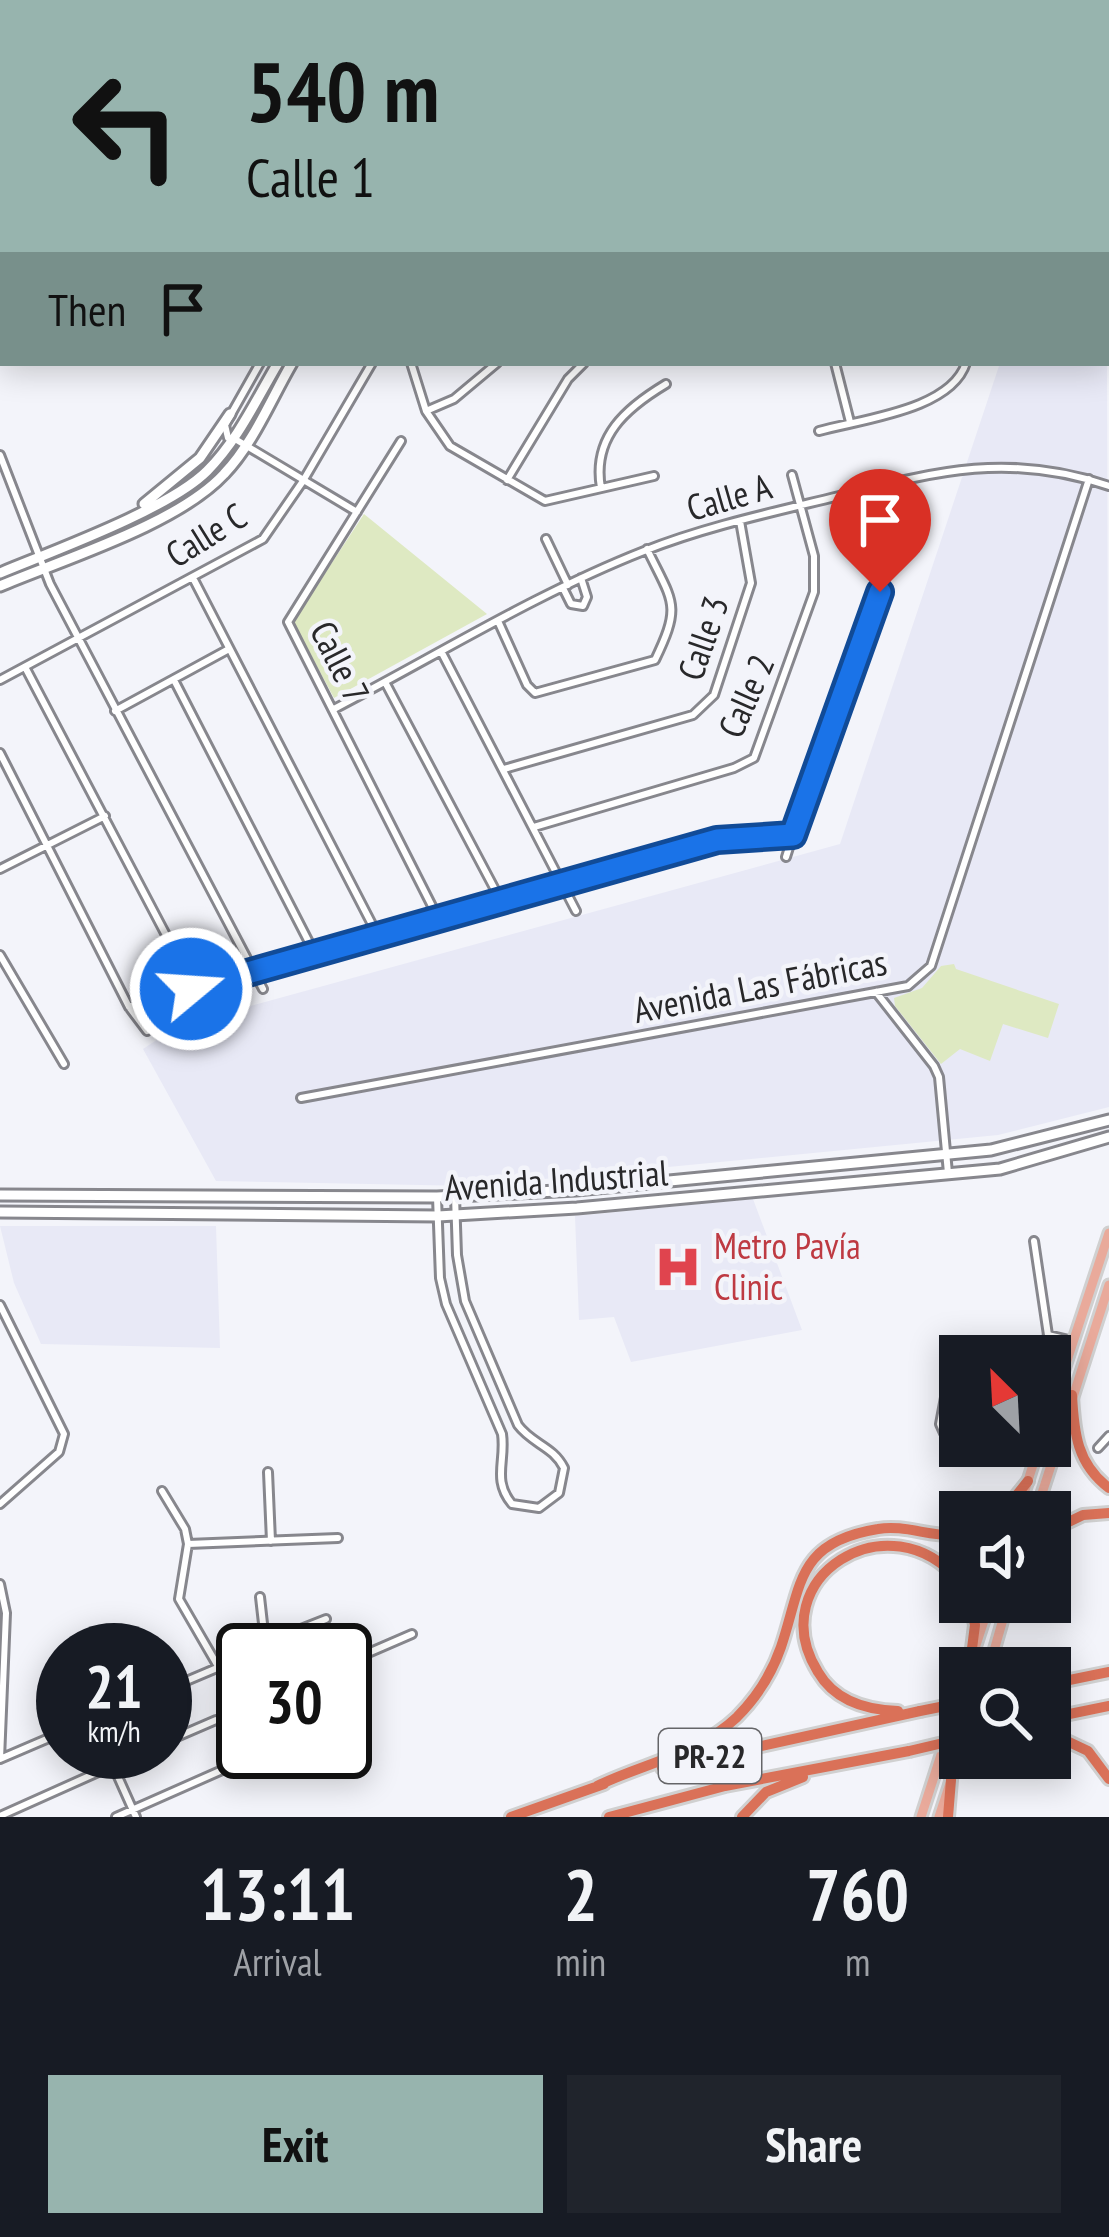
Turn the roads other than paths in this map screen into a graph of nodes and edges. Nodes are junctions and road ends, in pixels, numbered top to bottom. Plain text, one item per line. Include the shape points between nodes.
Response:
1 (258, 366) edge
2 (277, 366) edge
3 (290, 366) edge
4 (370, 366) edge
5 (412, 366) edge
6 (493, 366) edge
7 (581, 366) edge
8 (836, 366) edge
9 (964, 366) edge
10 (666, 384) dead end
11 (426, 411) junction
12 (230, 414) junction
13 (850, 422) junction
14 (819, 431) dead end
15 (401, 441) dead end
16 (240, 442) junction
17 (0, 455) edge
18 (792, 475) dead end
19 (655, 476) dead end
20 (1089, 479) junction
21 (303, 481) junction
22 (506, 481) junction
23 (1109, 486) edge
24 (601, 488) junction
25 (861, 490) junction
26 (800, 506) junction
27 (357, 512) junction
28 (134, 514) junction
29 (740, 520) junction
30 (546, 539) dead end
31 (647, 550) junction
32 (40, 556) junction
33 (43, 568) junction
34 (0, 572) edge
35 (193, 578) junction
36 (581, 578) junction
37 (0, 586) edge
38 (565, 586) junction
39 (498, 621) junction
40 (77, 638) junction
41 (229, 649) junction
42 (442, 652) junction
43 (25, 667) junction
44 (0, 680) edge
45 (174, 680) junction
46 (385, 682) junction
47 (334, 710) junction
48 (115, 711) junction
49 (0, 753) edge
50 (504, 769) junction
51 (105, 816) junction
52 (534, 827) junction
53 (793, 835) junction
54 (49, 845) junction
55 (786, 856) dead end
56 (0, 869) edge
57 (563, 882) junction
58 (501, 901) junction
59 (576, 910) dead end
60 (438, 918) junction
61 (377, 934) junction
62 (314, 952) junction
63 (0, 955) edge
64 (253, 969) junction
65 (263, 988) dead end
66 (191, 989) junction
67 (876, 992) junction
68 (129, 1006) junction
69 (146, 1031) dead end
70 (64, 1064) dead end
71 (302, 1098) dead end
72 (1109, 1120) edge
73 (1109, 1137) edge
74 (946, 1155) junction
75 (948, 1173) junction
76 (0, 1195) edge
77 (229, 1196) junction
78 (455, 1196) junction
79 (437, 1197) junction
80 (0, 1212) edge
81 (457, 1215) junction
82 (227, 1216) junction
83 (438, 1216) junction
84 (1109, 1232) edge
85 (1034, 1241) dead end
86 (1109, 1285) edge
87 (0, 1305) edge
88 (1048, 1335) edge
89 (1073, 1341) joint
90 (1071, 1347) edge
91 (1072, 1395) junction
92 (1109, 1436) edge
93 (1098, 1448) dead end
94 (1032, 1467) edge
95 (268, 1472) dead end
96 (1028, 1480) junction
97 (1109, 1488) edge
98 (162, 1491) dead end
99 (1019, 1491) edge
100 (1025, 1491) edge
101 (1042, 1491) edge
102 (0, 1504) edge
103 (1109, 1513) edge
104 (1071, 1521) edge
105 (939, 1536) edge
106 (338, 1538) dead end
107 (271, 1540) junction
108 (188, 1544) junction
109 (939, 1563) edge
110 (0, 1584) edge
111 (260, 1597) dead end
112 (326, 1619) dead end
113 (262, 1623) edge
114 (317, 1623) edge
115 (412, 1634) dead end
116 (372, 1651) edge
117 (216, 1663) edge
118 (1109, 1669) edge
119 (1071, 1680) edge
120 (939, 1706) edge
121 (1109, 1706) edge
122 (917, 1712) junction
123 (1071, 1714) edge
124 (216, 1720) dead end
125 (192, 1730) edge
126 (1071, 1743) edge
127 (36, 1744) edge
128 (939, 1744) edge
129 (0, 1759) edge
130 (844, 1762) junction
131 (939, 1763) edge
132 (216, 1773) edge
133 (82, 1779) edge
134 (119, 1779) edge
135 (951, 1780) joint
136 (1109, 1780) edge
137 (597, 1786) junction
138 (135, 1813) edge
139 (0, 1816) edge
140 (116, 1817) edge
141 (511, 1817) edge
142 (609, 1817) edge
143 (742, 1817) edge
144 (921, 1817) edge
145 (938, 1817) edge
146 (948, 1817) edge

1 - 12 street
2 - 16 street
3 - 16 street
4 - 21 street, Calle C
5 - 11 street
6 - 11 street
7 - 22 street
8 - 13 street
9 - 13 street via 953,387
10 - 24 street via 632,404 614,428 597,463
11 - 22 street via 450,446
12 - 16 street via 224,431
12 - 28 street via 200,458
13 - 14 street
15 - 27 street, Calle 7
16 - 21 street
16 - 28 street via 205,474
16 - 33 street via 227,472 193,500
17 - 32 street
18 - 26 street
19 - 24 street
20 - 23 street, Calle A
20 - 25 street, Calle A via 975,466
20 - 67 street, Avenida Las Fábricas via 931,966 908,986
21 - 27 street
21 - 35 street, Calle C via 263,539
22 - 24 street via 545,500
25 - 26 street, Calle A
25 - 53 street via 881,563 880,592
26 - 29 street, Calle A
26 - 52 street, Calle 2 via 814,592 754,758
27 - 47 street, Calle 7 via 288,622
28 - 32 street
29 - 31 street, Calle A
29 - 50 street, Calle 3 via 751,583 707,706
30 - 38 street
31 - 36 street, Calle A
31 - 39 street via 673,604 655,660 535,693
32 - 33 street
32 - 34 street
33 - 37 street
33 - 40 street
35 - 40 street, Calle C
35 - 41 street
36 - 38 street, Calle A
36 - 38 street, Calle A via 583,606 571,604
38 - 39 street, Calle A
39 - 42 street, Calle A
40 - 43 street, Calle C
40 - 48 street
41 - 45 street
41 - 61 street
42 - 46 street, Calle A
42 - 50 street
43 - 44 street, Calle C
43 - 51 street
45 - 48 street
45 - 62 street
46 - 47 street, Calle A
46 - 58 street
47 - 60 street, Calle 7
48 - 64 street
49 - 54 street
50 - 52 street
51 - 54 street
51 - 66 street
52 - 57 street
53 - 55 street
53 - 57 street via 717,840
54 - 56 street
54 - 68 street
57 - 58 street
57 - 59 street
58 - 60 street
60 - 61 street
61 - 62 street
62 - 64 street
63 - 70 street
64 - 65 street
64 - 66 street
66 - 68 street
67 - 71 street, Avenida Las Fábricas
67 - 74 street via 939,1077
68 - 69 street
72 - 74 street, Avenida Industrial
73 - 75 street, Avenida Industrial via 1000,1168
74 - 75 street
74 - 78 street, Avenida Industrial
75 - 81 street, Avenida Industrial
76 - 77 street, Avenida Industrial
77 - 79 street, Avenida Industrial
77 - 82 street
78 - 79 street, Avenida Industrial
78 - 81 street
79 - 83 street
80 - 82 street, Avenida Industrial
81 - 83 street, Avenida Industrial
81 - 83 street via 460,1282 472,1321 518,1425 564,1468 560,1493 539,1508 512,1504 502,1492 502,1434 446,1304
82 - 83 street, Avenida Industrial
84 - 89 main road
85 - 88 street
86 - 91 main road
87 - 102 street via 64,1434 59,1452
89 - 90 main road
91 - 97 highway via 1084,1462
91 - 101 main road
92 - 93 street
94 - 96 main road
95 - 107 street
96 - 99 highway
96 - 100 main road
98 - 108 street
103 - 104 highway
105 - 137 highway via 887,1528 832,1545 800,1580 774,1665 739,1715 684,1752
106 - 107 street
107 - 108 street
108 - 117 street via 179,1599
109 - 122 highway via 926,1551 866,1547 823,1574 808,1602 805,1639 822,1679 860,1706
110 - 129 street
111 - 113 street
112 - 114 street
115 - 116 street
118 - 119 highway
120 - 122 highway, PR-22, bridge
121 - 123 highway
122 - 137 highway, PR-22
124 - 125 street
126 - 136 highway via 1088,1751
127 - 129 street
128 - 130 highway, PR-22, bridge
130 - 142 highway, PR-22
130 - 143 highway via 766,1792
131 - 144 main road
132 - 138 street
133 - 139 street
134 - 138 street
135 - 145 main road
135 - 146 highway
137 - 141 highway, PR-22
138 - 140 street

